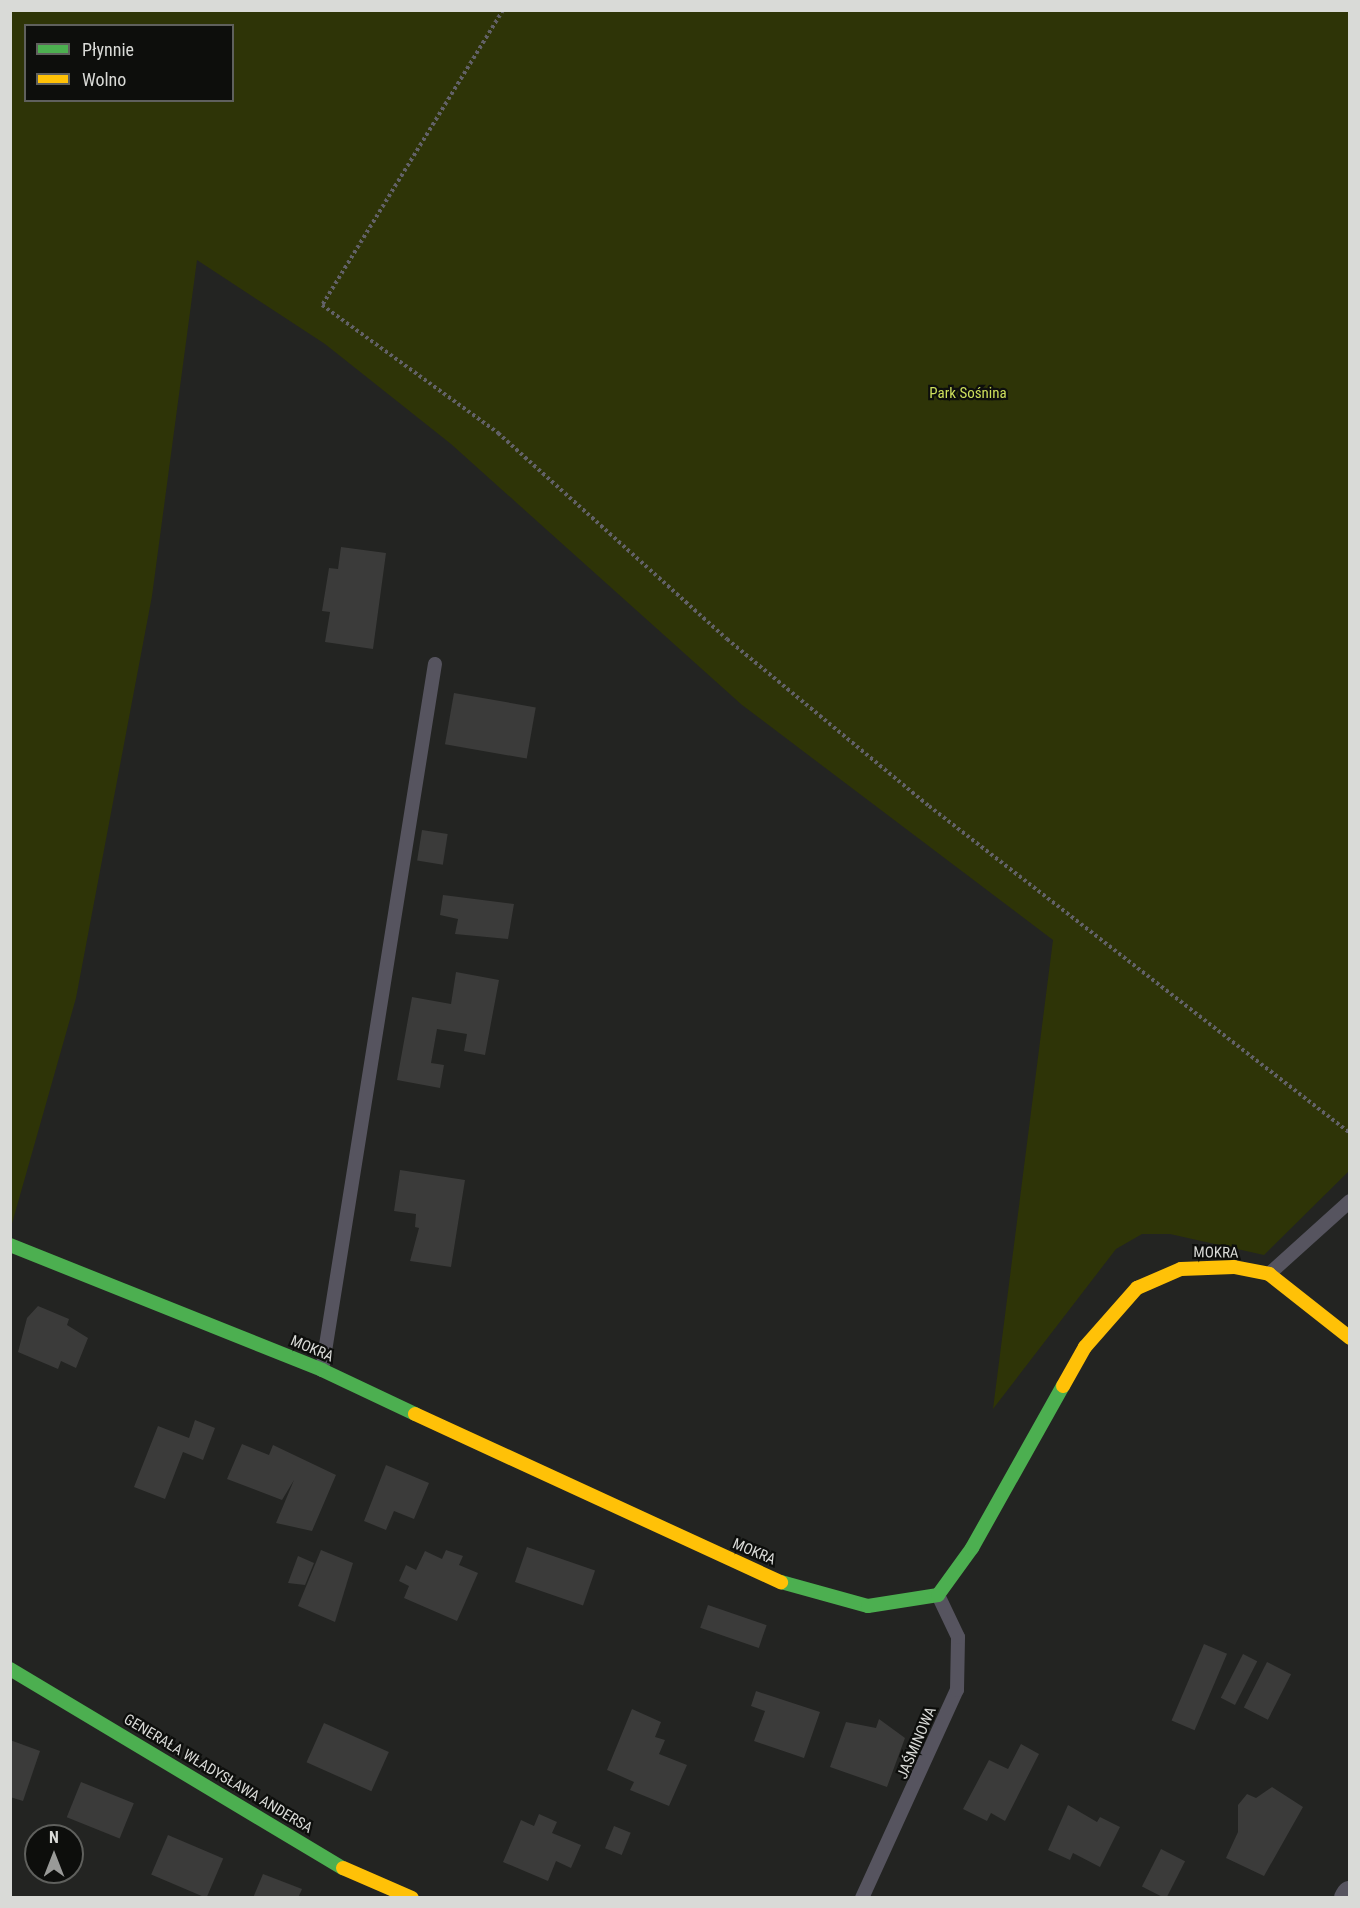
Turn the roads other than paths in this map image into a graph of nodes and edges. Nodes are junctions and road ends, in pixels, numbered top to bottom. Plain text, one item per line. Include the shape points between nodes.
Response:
1 (435, 664) dead end
2 (1350, 1201) edge
3 (10, 1245) edge
4 (1269, 1274) junction
5 (1350, 1338) edge
6 (322, 1370) junction
7 (939, 1595) junction
8 (10, 1669) edge
9 (356, 1888) edge
10 (412, 1898) edge
11 (862, 1898) edge

1 - 6 lane
2 - 4 lane
3 - 6 street, MOKRA
4 - 5 street, MOKRA
4 - 7 street, MOKRA via 1234,1267 1181,1269 1137,1288 1084,1347 972,1548
6 - 7 street, MOKRA via 673,1537 791,1586 867,1606
7 - 11 lane, JAŚMINOWA via 958,1637 957,1690
8 - 9 street, GENERAŁA WŁADYSŁAWA ANDERSA
9 - 10 street, GENERAŁA WŁADYSŁAWA ANDERSA

